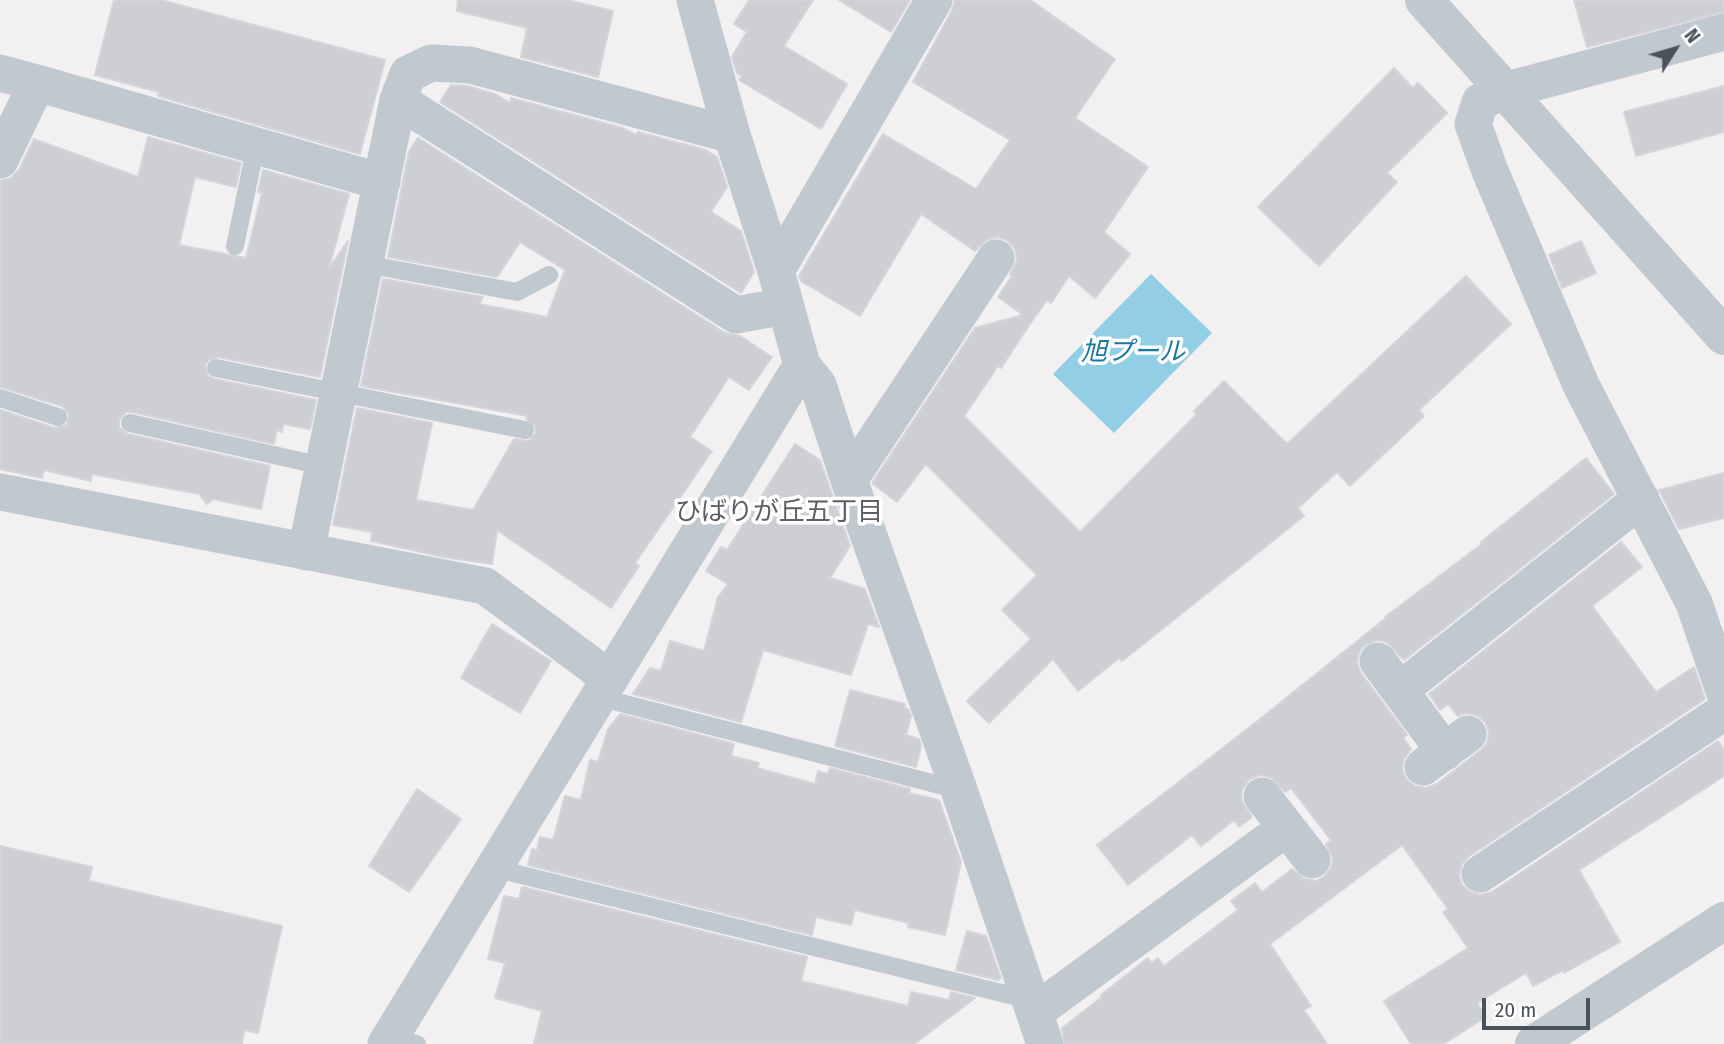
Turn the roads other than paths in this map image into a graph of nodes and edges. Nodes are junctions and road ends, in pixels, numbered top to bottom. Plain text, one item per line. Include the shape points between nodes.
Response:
1 (695, 0) edge
2 (934, 0) edge
3 (1423, 0) edge
4 (1724, 32) edge
5 (0, 74) edge
6 (37, 83) junction
7 (1503, 91) junction
8 (398, 100) junction
9 (732, 135) junction
10 (256, 145) junction
11 (0, 160) edge
12 (382, 182) junction
13 (235, 246) dead end
14 (996, 258) dead end
15 (365, 264) junction
16 (776, 271) junction
17 (549, 275) dead end
18 (785, 306) junction
19 (1724, 336) edge
20 (802, 365) junction
21 (216, 368) dead end
22 (338, 394) junction
23 (0, 398) edge
24 (58, 416) dead end
25 (130, 423) dead end
26 (525, 430) dead end
27 (323, 466) junction
28 (849, 480) junction
29 (0, 492) edge
30 (1641, 499) junction
31 (306, 552) junction
32 (1378, 661) dead end
33 (604, 688) junction
34 (1400, 690) junction
35 (1724, 691) edge
36 (1724, 712) edge
37 (1445, 751) dead end
38 (959, 790) junction
39 (1262, 796) dead end
40 (1286, 828) junction
41 (1312, 860) dead end
42 (493, 868) junction
43 (1480, 874) dead end
44 (1724, 921) edge
45 (1037, 1019) edge
46 (398, 1042) edge
47 (1534, 1044) edge

1 - 9 street
2 - 16 street
3 - 7 street
4 - 7 street
5 - 6 street
6 - 10 street
6 - 11 street
7 - 19 street
7 - 30 street via 1480,102 1474,124 1581,385
8 - 9 street via 408,74 431,62 470,65
8 - 12 street
8 - 18 street via 736,315
9 - 16 street
10 - 12 street
10 - 13 lane
12 - 15 street
14 - 28 street
15 - 17 lane via 517,292
15 - 22 street
16 - 18 street
18 - 20 street
20 - 28 street via 818,386
20 - 33 street
21 - 22 lane
22 - 26 lane
22 - 27 street
23 - 24 lane
25 - 27 lane
27 - 31 street
28 - 38 street
29 - 31 street
30 - 34 street via 1491,597
30 - 35 street via 1694,603
31 - 33 street via 485,586
32 - 34 street
33 - 38 lane
33 - 42 street
34 - 37 street
36 - 43 street
38 - 45 street
39 - 40 street
40 - 41 street
40 - 45 street
42 - 45 lane
42 - 46 street
44 - 47 street

